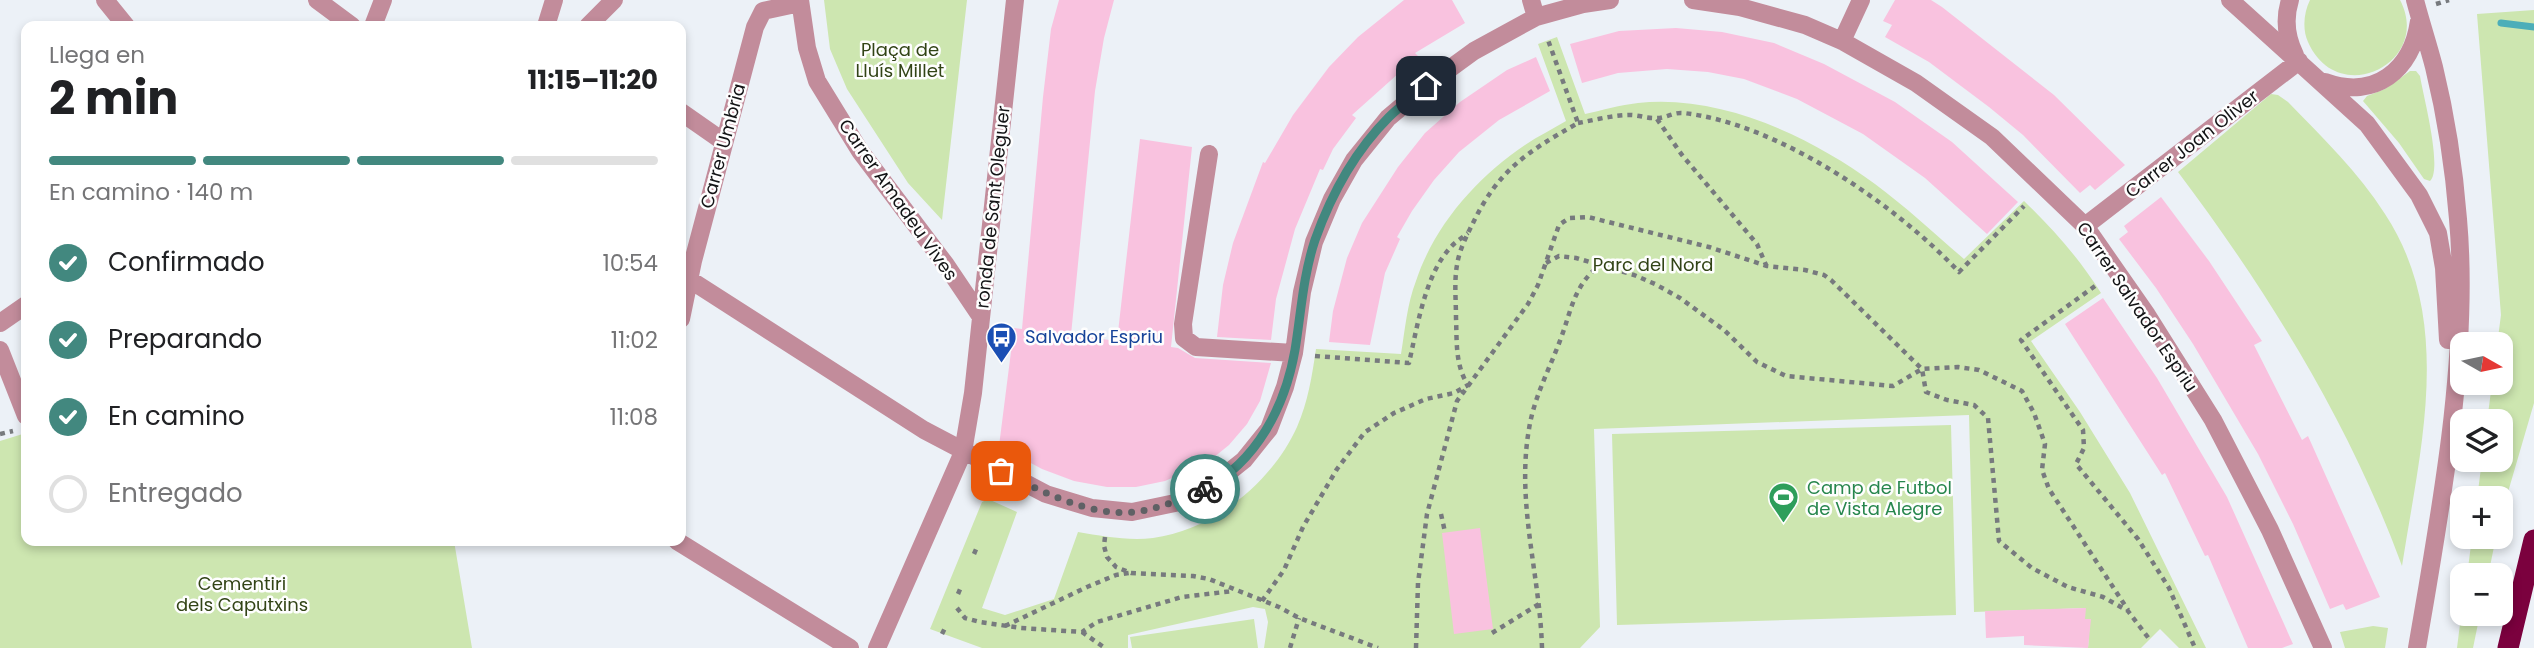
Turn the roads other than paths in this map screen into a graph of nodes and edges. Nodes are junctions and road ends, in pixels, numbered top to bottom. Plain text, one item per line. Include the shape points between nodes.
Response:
1 (105, 0) edge
2 (317, 0) edge
3 (383, 0) edge
4 (554, 0) edge
5 (614, 0) edge
6 (1015, 0) edge
7 (1610, 0) edge
8 (1693, 0) edge
9 (1861, 0) edge
10 (2230, 0) edge
11 (2290, 0) edge
12 (800, 1) edge
13 (1534, 8) edge
14 (2418, 9) edge
15 (122, 21) edge
16 (345, 21) edge
17 (375, 21) edge
18 (549, 21) edge
19 (594, 21) edge
20 (1842, 41) junction
21 (2299, 61) junction
22 (2318, 80) junction
23 (686, 115) edge
24 (724, 142) junction
25 (1209, 154) dead end
26 (2085, 226) junction
27 (686, 273) edge
28 (686, 277) edge
29 (21, 308) edge
30 (981, 317) junction
31 (0, 323) edge
32 (0, 350) edge
33 (1294, 353) junction
34 (21, 403) edge
35 (2452, 409) edge
36 (2452, 409) edge
37 (2450, 426) edge
38 (963, 452) junction
39 (2534, 540) edge
40 (685, 546) edge
41 (850, 648) edge
42 (877, 648) edge
43 (2323, 648) edge
44 (2417, 648) edge
45 (2508, 648) edge

1 - 15 street
2 - 16 street
3 - 17 street
4 - 18 street
5 - 19 street
6 - 30 street, ronda de Sant Oleguer
7 - 13 street
8 - 20 street, Carrer Salvador Espriu via 1740,7
9 - 20 street
10 - 21 street
11 - 21 street via 2287,29
12 - 24 street, Carrer Umbria via 763,11
12 - 30 street, Carrer Amadeu Vives via 817,81 860,151
13 - 33 street via 1388,118 1354,160 1314,242
14 - 22 street via 2417,35 2410,55 2396,72 2380,82 2351,88
14 - 36 street via 2446,125 2459,222 2461,273
20 - 26 street, Carrer Salvador Espriu via 1916,83 1992,137
21 - 22 street
21 - 26 street, Carrer Joan Oliver
22 - 35 street via 2367,124 2419,195 2438,233
23 - 24 street
24 - 27 street, Carrer Umbria
25 - 33 street via 1184,338 1196,347
26 - 43 street, Carrer Salvador Espriu via 2213,420 2270,530
28 - 38 street
29 - 31 street
30 - 38 street, ronda de Sant Oleguer
32 - 34 street
33 - 38 street via 1269,429 1253,450 1209,488 1175,503 1132,512 1092,508 1046,494
37 - 44 street
38 - 42 street, ronda de Sant Oleguer
39 - 45 highway
40 - 41 street

